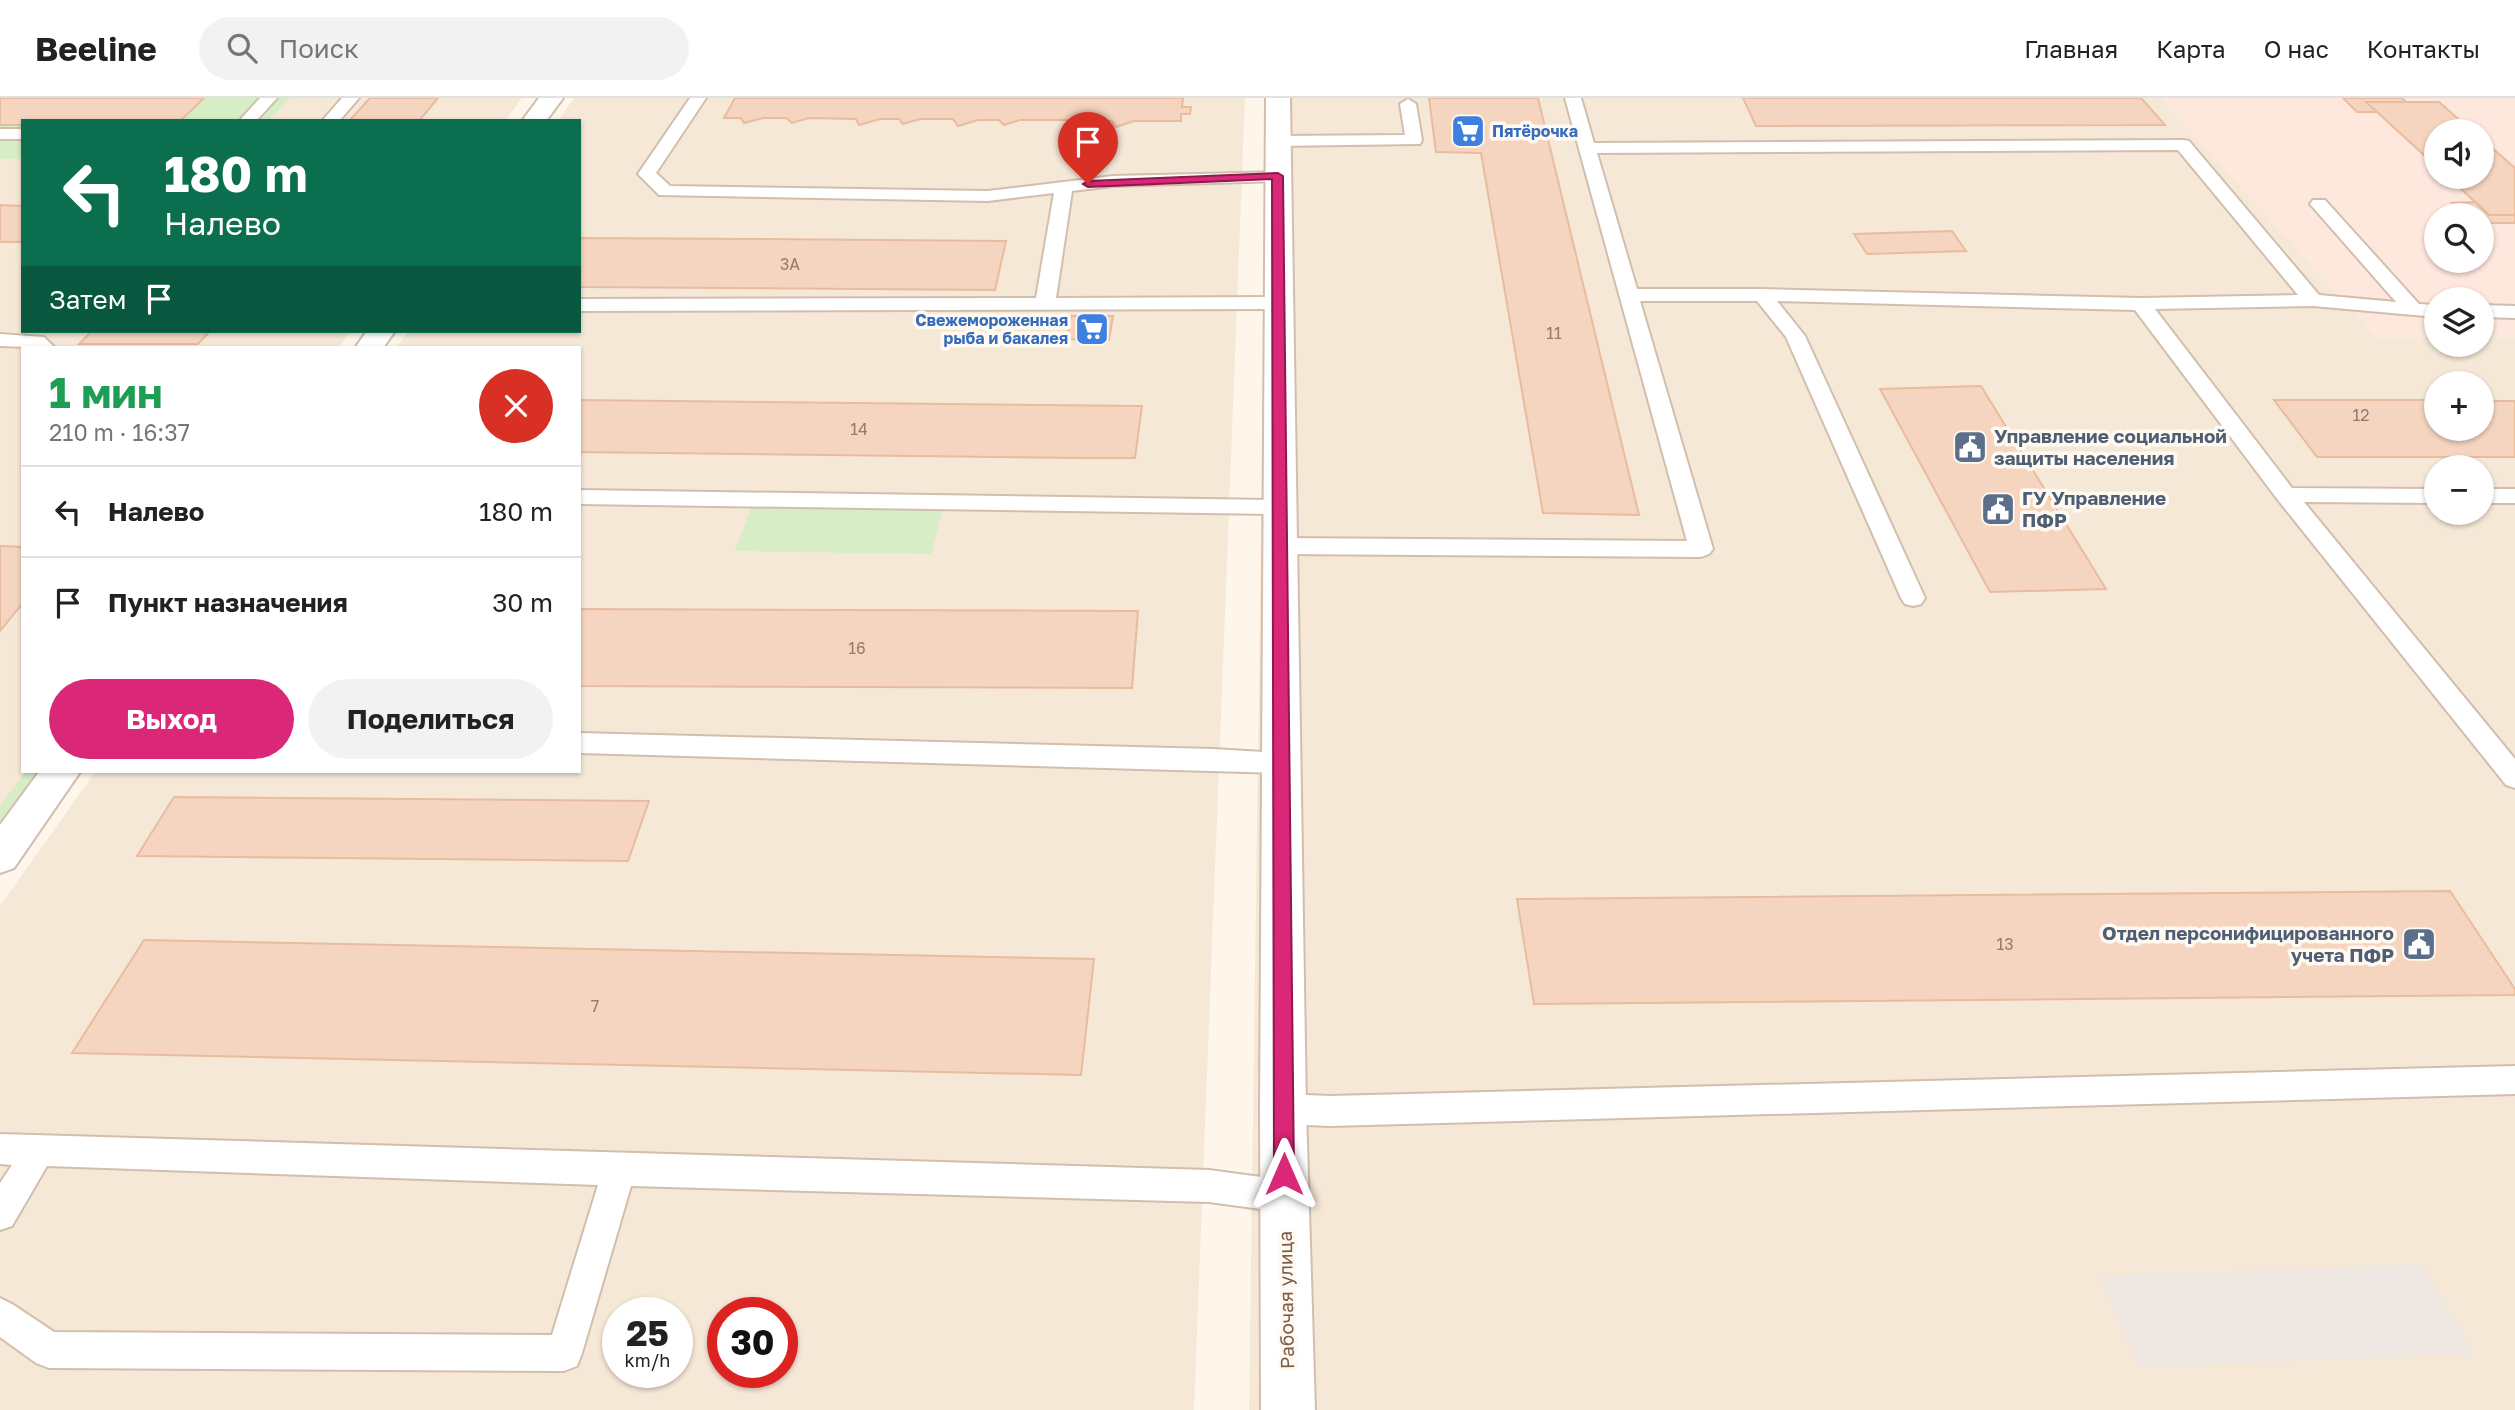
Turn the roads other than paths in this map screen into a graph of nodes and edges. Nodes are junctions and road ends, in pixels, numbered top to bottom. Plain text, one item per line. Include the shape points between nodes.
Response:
1 (269, 98) edge
2 (351, 98) edge
3 (551, 98) edge
4 (698, 98) edge
5 (1278, 98) edge
6 (1573, 98) edge
7 (1408, 104) dead end
8 (249, 119) edge
9 (332, 119) edge
10 (535, 119) edge
11 (0, 134) edge
12 (21, 134) edge
13 (1588, 148) junction
14 (1277, 159) junction
15 (1064, 187) junction
16 (2319, 204) dead end
17 (1628, 295) junction
18 (1762, 295) junction
19 (2313, 300) junction
20 (1278, 303) junction
21 (1045, 304) junction
22 (2141, 304) junction
23 (581, 305) edge
24 (2415, 311) junction
25 (2424, 311) edge
26 (2494, 311) edge
27 (2515, 312) edge
28 (0, 341) edge
29 (43, 346) edge
30 (2286, 495) junction
31 (2424, 495) edge
32 (2494, 496) edge
33 (2515, 496) edge
34 (581, 497) edge
35 (1279, 507) junction
36 (1279, 546) junction
37 (1913, 598) dead end
38 (581, 743) edge
39 (1281, 764) junction
40 (60, 773) edge
41 (2515, 778) edge
42 (0, 856) edge
43 (2515, 1080) edge
44 (1283, 1109) junction
45 (0, 1149) edge
46 (39, 1150) junction
47 (619, 1170) junction
48 (1284, 1196) junction
49 (0, 1214) edge
50 (0, 1316) edge
51 (1288, 1410) edge

1 - 8 lane
2 - 9 lane
3 - 10 street
4 - 15 lane via 647,174 666,191 988,196
5 - 14 street, Рабочая улица
6 - 13 lane
7 - 14 lane via 1414,140
11 - 12 lane
13 - 17 lane
13 - 19 lane via 2183,145
14 - 15 lane
14 - 20 street, Рабочая улица
15 - 21 lane
16 - 24 lane
17 - 18 lane
17 - 36 lane via 1702,549
18 - 22 lane
18 - 37 lane via 1795,336
19 - 22 lane
19 - 24 lane
20 - 21 lane
20 - 35 street, Рабочая улица
21 - 23 lane
22 - 30 lane
24 - 25 lane
26 - 27 lane
28 - 29 lane via 37,341
30 - 31 lane
30 - 41 lane
32 - 33 lane
34 - 35 lane
35 - 36 street, Рабочая улица
36 - 39 street, Рабочая улица
38 - 39 lane
39 - 44 street, Рабочая улица
40 - 42 street
43 - 44 lane
44 - 48 street, Рабочая улица
45 - 46 lane
46 - 47 lane
46 - 49 lane
47 - 48 lane via 1209,1186
47 - 50 lane via 564,1353 48,1350
48 - 51 street, Рабочая улица

